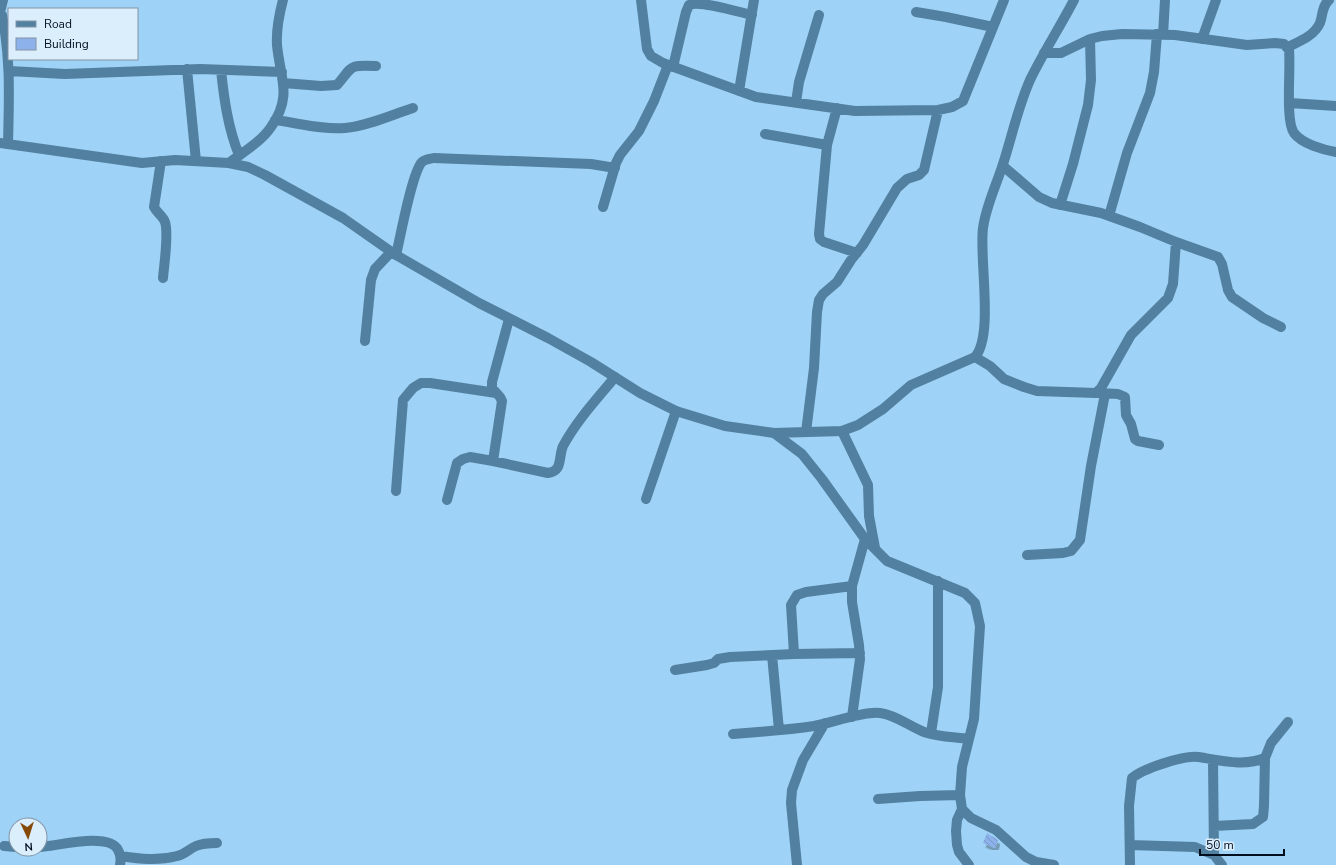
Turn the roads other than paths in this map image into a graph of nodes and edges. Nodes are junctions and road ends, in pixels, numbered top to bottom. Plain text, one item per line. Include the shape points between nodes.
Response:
1 (3, 0) edge
2 (283, 0) edge
3 (641, 0) edge
4 (754, 0) edge
5 (1004, 0) edge
6 (1074, 0) edge
7 (1165, 0) edge
8 (1216, 0) edge
9 (1330, 0) edge
10 (0, 12) edge
11 (916, 12) dead end
12 (752, 15) junction
13 (818, 15) dead end
14 (993, 27) junction
15 (1160, 35) junction
16 (1090, 39) junction
17 (1202, 39) junction
18 (1288, 47) junction
19 (1044, 53) junction
20 (8, 58) edge
21 (8, 60) edge
22 (376, 66) dead end
23 (671, 66) junction
24 (187, 69) junction
25 (221, 70) junction
26 (9, 71) junction
27 (283, 78) junction
28 (740, 91) junction
29 (796, 102) junction
30 (1290, 103) junction
31 (1336, 106) edge
32 (413, 108) dead end
33 (837, 108) junction
34 (938, 110) junction
35 (275, 120) junction
36 (765, 134) dead end
37 (4, 143) edge
38 (827, 145) junction
39 (1336, 152) edge
40 (239, 155) junction
41 (161, 161) junction
42 (196, 161) junction
43 (229, 162) junction
44 (1003, 166) junction
45 (615, 168) junction
46 (1060, 205) junction
47 (603, 207) dead end
48 (1110, 216) junction
49 (1176, 242) junction
50 (857, 253) junction
51 (393, 254) junction
52 (163, 278) dead end
53 (509, 319) junction
54 (1282, 327) dead end
55 (365, 342) dead end
56 (975, 357) junction
57 (615, 377) junction
58 (496, 393) junction
59 (1100, 393) junction
60 (676, 411) junction
61 (842, 431) junction
62 (806, 432) junction
63 (774, 433) junction
64 (1159, 445) dead end
65 (493, 461) junction
66 (396, 491) dead end
67 (646, 499) dead end
68 (447, 500) dead end
69 (865, 539) junction
70 (875, 548) junction
71 (1027, 555) dead end
72 (938, 581) junction
73 (852, 586) junction
74 (860, 653) junction
75 (794, 654) junction
76 (772, 655) junction
77 (675, 670) dead end
78 (852, 717) junction
79 (1288, 722) dead end
80 (825, 723) junction
81 (779, 730) junction
82 (931, 733) junction
83 (733, 734) dead end
84 (969, 739) junction
85 (1265, 758) junction
86 (1213, 760) junction
87 (960, 795) junction
88 (878, 799) dead end
89 (962, 808) junction
90 (1214, 826) junction
91 (217, 843) dead end
92 (1130, 845) junction
93 (4, 846) dead end
94 (8, 846) edge
95 (48, 846) edge
96 (1214, 855) junction
97 (120, 861) edge
98 (797, 865) edge
99 (969, 865) edge
100 (1054, 865) edge
101 (1130, 865) edge
102 (1222, 865) edge

1 - 10 street
2 - 27 street via 276,32
3 - 23 street via 647,48 651,56
4 - 12 street
5 - 14 street
6 - 19 street
7 - 15 street
8 - 17 street
9 - 18 street via 1325,4 1314,32
10 - 20 street
11 - 14 street
12 - 23 street via 704,4 689,5
12 - 28 street
13 - 29 street
14 - 34 street via 963,101
15 - 16 street via 1122,34
15 - 17 street
15 - 48 street via 1150,93 1128,153
16 - 19 street via 1061,53
16 - 46 street via 1091,80 1088,105
17 - 18 street via 1247,45 1281,43
18 - 30 street
19 - 44 street via 1017,117
21 - 26 street
22 - 27 street via 356,65 349,69 337,85 321,86
23 - 28 street
23 - 45 street via 639,131 620,155
24 - 25 street
24 - 26 street via 64,74
24 - 42 street
25 - 27 street
25 - 40 street via 229,125
26 - 37 street
27 - 35 street via 282,108
28 - 29 street
29 - 33 street
30 - 31 street
30 - 39 street via 1291,124 1299,138 1321,149
32 - 35 street via 346,128
33 - 34 street via 855,111
33 - 38 street
34 - 50 street via 924,170 897,188
35 - 40 street via 256,143
36 - 38 street
37 - 41 street via 142,163
38 - 50 street via 820,239
40 - 43 street
41 - 42 street
41 - 52 street via 154,207 163,218 166,227
42 - 43 street
43 - 51 street via 265,175 343,218
44 - 46 street via 1039,196
44 - 56 street via 989,203 983,229 985,317 980,352
45 - 47 street
45 - 51 street via 591,164 427,159 421,163
46 - 48 street
48 - 49 street
49 - 54 street via 1218,257 1232,297 1263,318
49 - 59 street via 1173,284 1168,298 1131,335
50 - 62 street via 837,282 819,300
51 - 53 street
51 - 55 street via 375,270 371,280
53 - 57 street via 548,338
53 - 58 street via 492,382 492,388
56 - 59 street via 1004,379 1037,391
56 - 61 street via 911,386 883,409 858,425
57 - 60 street
57 - 65 street via 570,434 562,449 558,468 554,472 548,473
58 - 65 street via 502,401 502,409
58 - 66 street via 430,383 413,388 404,400
59 - 64 street via 1125,397 1126,415 1132,424 1135,439
59 - 71 street via 1080,540 1071,551 1063,554
60 - 63 street via 725,426
60 - 67 street
61 - 62 street
61 - 70 street via 868,485 869,516
62 - 63 street
63 - 69 street via 802,454
65 - 68 street via 470,457 457,463
69 - 70 street
69 - 73 street
70 - 72 street via 887,561
72 - 82 street via 938,687
72 - 84 street via 965,592 975,603 980,626 974,719
73 - 74 street
73 - 75 street via 797,595 791,605
74 - 75 street
74 - 78 street
75 - 76 street
76 - 77 street via 730,657 718,659 707,665
76 - 81 street
78 - 80 street
78 - 82 street via 878,712
79 - 85 street via 1271,742
80 - 81 street
80 - 98 street via 803,760 792,790
81 - 83 street
82 - 84 street
84 - 87 street via 962,767
85 - 86 street via 1240,762
85 - 90 street via 1263,817 1253,824
86 - 90 street
86 - 92 street via 1197,757 1180,759 1136,774 1132,778 1129,806
87 - 88 street
87 - 89 street
89 - 99 street via 957,820 957,845
89 - 100 street via 971,818 996,830 1026,857 1036,862
90 - 96 street
91 - 97 street via 194,846 178,856
92 - 96 street via 1195,846
92 - 101 street
93 - 94 street
95 - 97 street via 88,840 101,841 118,849
96 - 102 street

